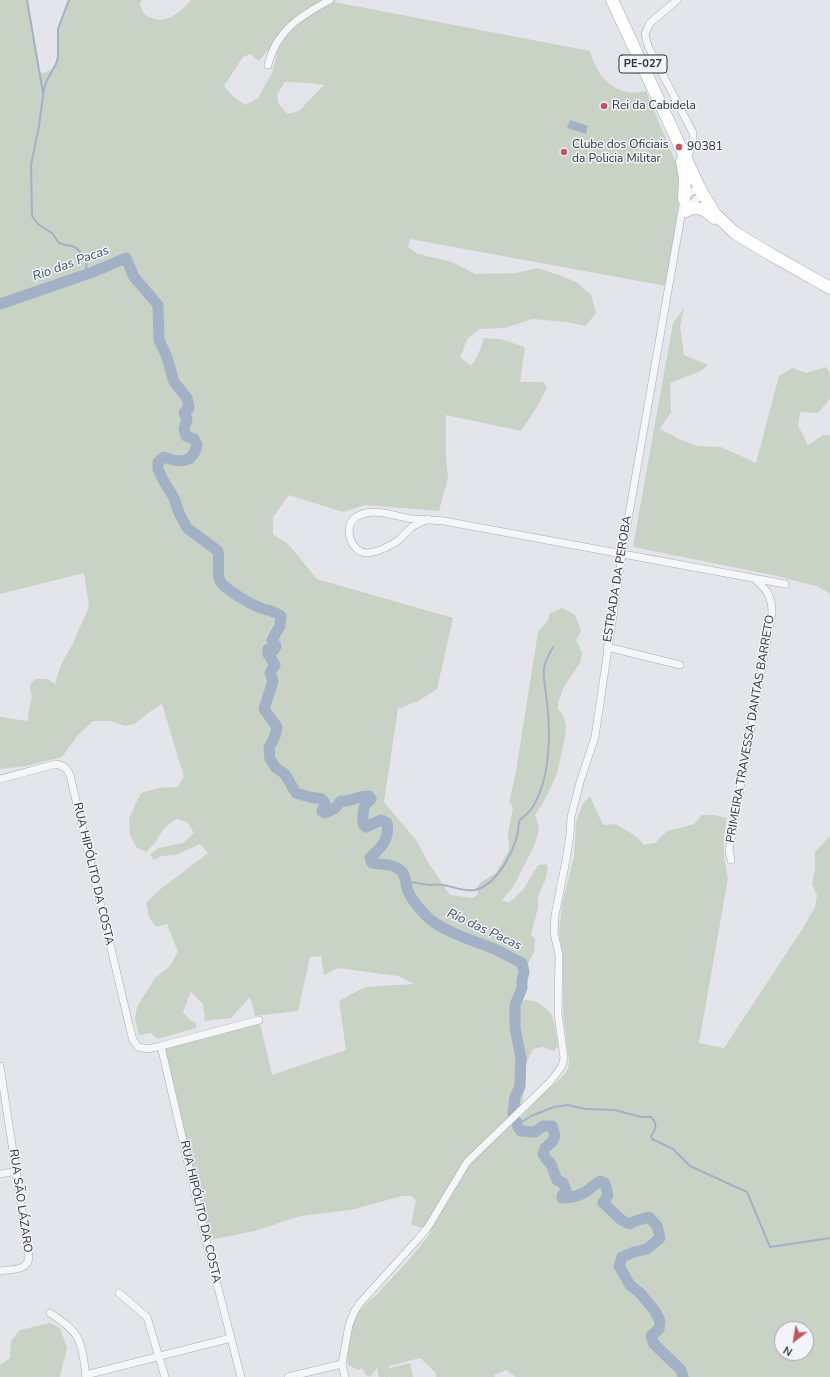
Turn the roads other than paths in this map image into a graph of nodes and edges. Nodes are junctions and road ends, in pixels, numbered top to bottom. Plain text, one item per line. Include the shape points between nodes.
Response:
1 (330, 0) edge
2 (612, 0) edge
3 (677, 0) edge
4 (268, 65) dead end
5 (671, 129) junction
6 (687, 162) junction
7 (701, 192) junction
8 (684, 199) junction
9 (686, 211) junction
10 (680, 223) junction
11 (735, 233) junction
12 (830, 288) edge
13 (428, 519) junction
14 (622, 554) junction
15 (754, 579) junction
16 (786, 584) dead end
17 (608, 647) junction
18 (680, 665) dead end
19 (0, 779) edge
20 (731, 860) dead end
21 (259, 1020) dead end
22 (161, 1046) junction
23 (0, 1066) edge
24 (2, 1102) edge
25 (17, 1171) junction
26 (0, 1174) edge
27 (0, 1271) edge
28 (119, 1293) dead end
29 (50, 1313) dead end
30 (231, 1338) junction
31 (158, 1356) junction
32 (342, 1364) junction
33 (86, 1376) edge
34 (165, 1377) edge
35 (241, 1377) edge
36 (288, 1377) edge
37 (345, 1377) edge

1 - 4 street via 302,16 292,25 271,52
2 - 5 main road, PE-027
3 - 6 street via 650,23 645,34 648,46 693,133
5 - 6 main road, PE-027
5 - 8 main road via 684,170
6 - 7 main road, PE-027
7 - 8 street via 690,192
7 - 9 street
7 - 11 main road, PE-027 via 715,214
8 - 10 street, ESTRADA DA PEROBA
9 - 10 street
9 - 11 main road via 704,209
10 - 14 street, ESTRADA DA PEROBA
11 - 12 main road, PE-027
13 - 13 street via 368,513 356,517 350,524 349,537 356,549 367,553 398,541 412,526
13 - 14 street
14 - 15 street
14 - 17 street, ESTRADA DA PEROBA
15 - 16 street
15 - 20 street, PRIMEIRA TRAVESSA DANTAS BARRETO via 769,593 772,613 729,850
17 - 18 street
17 - 32 street, ESTRADA DA PEROBA via 595,737 571,818 566,860 554,914 554,933 559,955 558,1012 564,1058 562,1066 550,1082 467,1162 428,1227 360,1303 349,1324
19 - 22 street, RUA HIPÓLITO DA COSTA via 56,764 67,769 131,1034 138,1047
21 - 22 street
22 - 30 street, RUA HIPÓLITO DA COSTA
23 - 24 street, RUA SÃO LÁZARO
24 - 25 street, RUA SÃO LÁZARO
25 - 26 street
25 - 27 street, RUA SÃO LÁZARO via 29,1257 27,1264 21,1268
28 - 31 street via 147,1318
29 - 33 street via 78,1339
30 - 31 street
30 - 35 street, RUA HIPÓLITO DA COSTA
31 - 33 street
31 - 34 street
32 - 36 street
32 - 37 street

